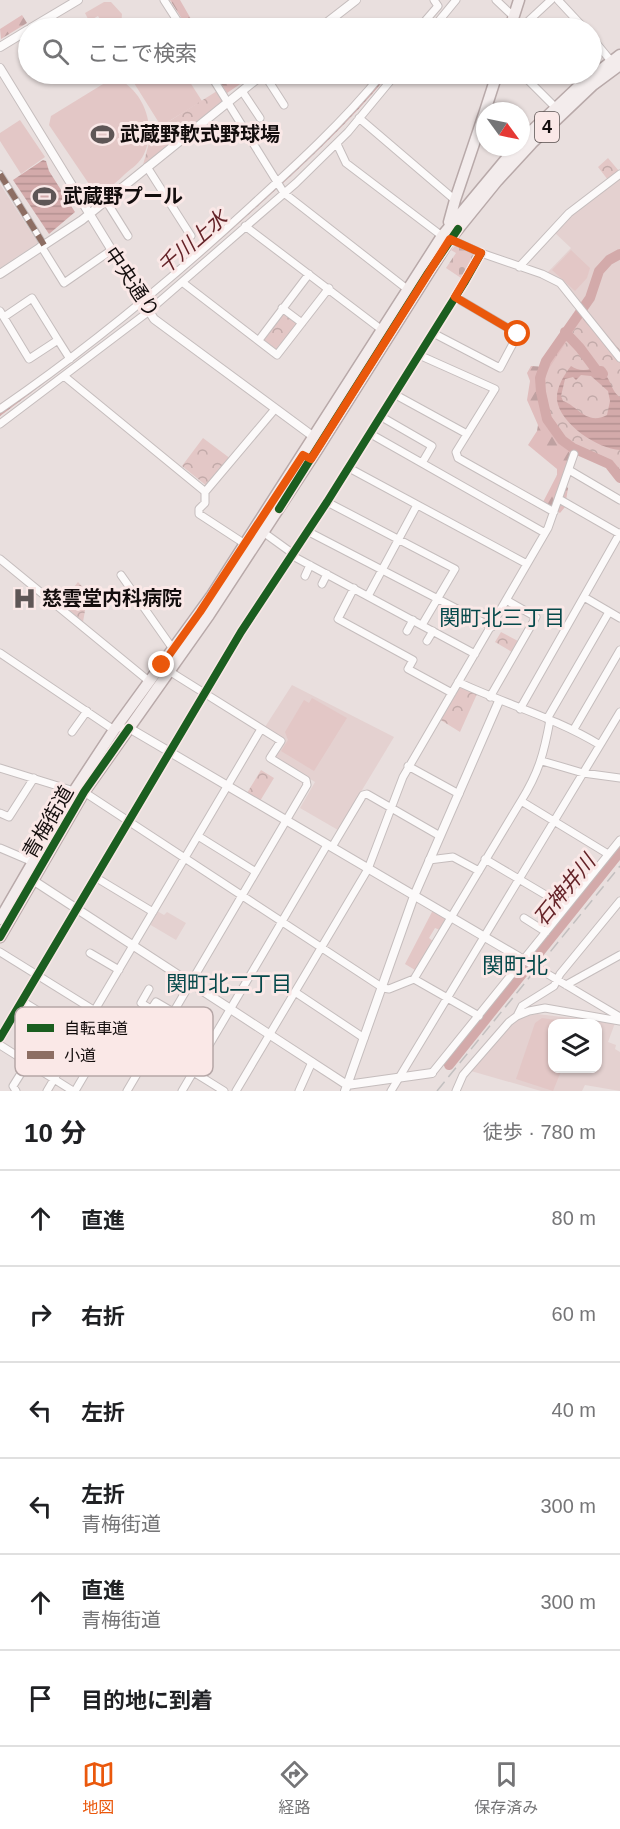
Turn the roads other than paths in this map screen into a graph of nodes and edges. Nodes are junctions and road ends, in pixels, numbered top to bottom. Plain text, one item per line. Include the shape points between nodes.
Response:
1 (78, 0) edge
2 (164, 0) edge
3 (356, 0) edge
4 (434, 0) edge
5 (456, 0) edge
6 (496, 0) edge
7 (519, 0) edge
8 (551, 0) edge
9 (558, 0) edge
10 (48, 18) edge
11 (176, 18) edge
12 (333, 18) edge
13 (428, 18) edge
14 (441, 18) edge
15 (511, 18) edge
16 (514, 18) edge
17 (533, 18) edge
18 (575, 18) edge
19 (18, 36) edge
20 (0, 47) edge
21 (602, 49) edge
22 (617, 65) edge
23 (0, 68) edge
24 (602, 73) edge
25 (602, 78) edge
26 (216, 84) edge
27 (253, 84) edge
28 (271, 84) edge
29 (373, 84) edge
30 (388, 84) edge
31 (494, 84) edge
32 (532, 84) edge
33 (582, 84) edge
34 (594, 84) edge
35 (244, 94) dead end
36 (228, 102) junction
37 (488, 102) edge
38 (552, 104) dead end
39 (284, 105) dead end
40 (260, 118) dead end
41 (359, 118) junction
42 (530, 133) edge
43 (476, 140) edge
44 (337, 144) junction
45 (509, 156) edge
46 (469, 162) junction
47 (147, 167) junction
48 (0, 174) edge
49 (620, 174) edge
50 (280, 187) junction
51 (479, 195) junction
52 (454, 200) junction
53 (108, 204) dead end
54 (88, 215) junction
55 (245, 226) junction
56 (446, 235) junction
57 (128, 236) dead end
58 (190, 236) dead end
59 (42, 246) junction
60 (110, 251) junction
61 (481, 253) junction
62 (519, 267) junction
63 (0, 274) edge
64 (309, 274) junction
65 (182, 282) junction
66 (329, 288) junction
67 (407, 289) junction
68 (455, 297) junction
69 (145, 306) junction
70 (282, 308) junction
71 (2, 314) edge
72 (302, 323) junction
73 (382, 330) junction
74 (432, 333) junction
75 (58, 340) junction
76 (259, 340) junction
77 (419, 355) junction
78 (620, 358) edge
79 (70, 359) junction
80 (64, 376) junction
81 (394, 394) junction
82 (1, 404) edge
83 (275, 409) junction
84 (380, 416) junction
85 (0, 423) edge
86 (369, 433) junction
87 (467, 434) junction
88 (318, 440) junction
89 (574, 454) dead end
90 (307, 457) junction
91 (422, 463) junction
92 (349, 468) junction
93 (569, 470) junction
94 (205, 492) junction
95 (559, 499) junction
96 (620, 500) edge
97 (327, 502) junction
98 (417, 505) junction
99 (554, 512) junction
100 (307, 531) junction
101 (263, 532) junction
102 (545, 533) junction
103 (620, 534) edge
104 (398, 540) junction
105 (245, 544) junction
106 (292, 554) junction
107 (0, 559) edge
108 (527, 564) junction
109 (310, 566) junction
110 (382, 570) junction
111 (327, 574) junction
112 (121, 575) dead end
113 (304, 576) dead end
114 (322, 584) dead end
115 (354, 588) junction
116 (368, 596) junction
117 (584, 597) junction
118 (437, 598) junction
119 (506, 600) junction
120 (609, 612) junction
121 (620, 618) edge
122 (413, 620) junction
123 (422, 625) junction
124 (492, 627) junction
125 (407, 631) dead end
126 (433, 631) junction
127 (427, 641) dead end
128 (173, 649) junction
129 (620, 650) edge
130 (0, 653) edge
131 (475, 654) junction
132 (169, 671) junction
133 (150, 682) junction
134 (458, 682) junction
135 (204, 693) junction
136 (452, 693) junction
137 (494, 699) junction
138 (520, 709) junction
139 (87, 711) junction
140 (620, 712) edge
141 (548, 719) junction
142 (129, 728) junction
143 (261, 729) junction
144 (574, 729) junction
145 (114, 730) junction
146 (72, 732) dead end
147 (600, 745) junction
148 (169, 752) junction
149 (542, 761) junction
150 (408, 766) junction
151 (0, 768) edge
152 (583, 773) junction
153 (34, 778) junction
154 (620, 778) edge
155 (227, 786) junction
156 (79, 791) junction
157 (459, 794) junction
158 (521, 801) junction
159 (391, 809) junction
160 (0, 813) edge
161 (286, 820) junction
162 (554, 821) junction
163 (128, 822) junction
164 (198, 836) junction
165 (440, 836) junction
166 (620, 840) edge
167 (329, 846) junction
168 (0, 848) edge
169 (608, 854) junction
170 (185, 858) junction
171 (485, 859) junction
172 (429, 860) junction
173 (33, 862) junction
174 (368, 869) junction
175 (478, 871) junction
176 (256, 872) junction
177 (95, 877) junction
178 (29, 878) junction
179 (520, 879) junction
180 (242, 896) junction
181 (414, 896) junction
182 (620, 901) edge
183 (566, 907) junction
184 (76, 908) junction
185 (2, 912) edge
186 (153, 912) junction
187 (451, 917) junction
188 (524, 918) dead end
189 (282, 922) junction
190 (546, 932) junction
191 (0, 937) edge
192 (484, 937) junction
193 (133, 946) junction
194 (321, 948) junction
195 (0, 951) edge
196 (90, 953) dead end
197 (620, 955) edge
198 (525, 961) junction
199 (119, 970) junction
200 (37, 975) junction
201 (414, 979) junction
202 (557, 979) junction
203 (190, 982) junction
204 (566, 985) junction
205 (382, 988) junction
206 (149, 989) dead end
207 (295, 992) junction
208 (448, 998) junction
209 (22, 1001) junction
210 (18, 1007) edge
211 (32, 1007) edge
212 (89, 1007) edge
213 (96, 1007) edge
214 (148, 1007) edge
215 (152, 1007) edge
216 (164, 1007) edge
217 (176, 1007) edge
218 (231, 1009) junction
219 (15, 1013) edge
220 (479, 1016) junction
221 (517, 1016) junction
222 (620, 1019) edge
223 (270, 1034) junction
224 (0, 1038) edge
225 (364, 1038) junction
226 (213, 1039) edge
227 (0, 1045) edge
228 (15, 1054) edge
229 (312, 1062) junction
230 (432, 1073) joint
231 (19, 1076) edge
232 (49, 1076) edge
233 (56, 1076) edge
234 (83, 1076) edge
235 (136, 1076) edge
236 (191, 1076) edge
237 (200, 1076) edge
238 (400, 1077) junction
239 (54, 1079) junction
240 (346, 1088) edge
241 (16, 1091) edge
242 (47, 1091) edge
243 (74, 1091) edge
244 (127, 1091) edge
245 (182, 1091) edge
246 (224, 1091) edge
247 (236, 1091) edge
248 (299, 1091) edge
249 (391, 1091) edge
250 (456, 1091) edge

1 - 10 street
2 - 11 street
3 - 12 street
4 - 13 street via 438,6
5 - 14 street
6 - 15 street
7 - 16 main road
8 - 17 street
9 - 18 street
19 - 20 street
21 - 22 street
22 - 24 main road, 4
22 - 25 main road, 青梅街道 / 4
23 - 54 street, 中央通り
26 - 36 street
27 - 36 street
28 - 39 street
29 - 50 street
30 - 41 street
31 - 37 main road
32 - 38 street
33 - 42 main road, 4
34 - 51 main road, 青梅街道 / 4
35 - 40 street
36 - 47 street
36 - 50 street
41 - 44 street
41 - 52 street
43 - 46 main road
44 - 50 street
44 - 56 street via 346,163
45 - 51 main road, 青梅街道 / 4
46 - 51 main road via 465,178
46 - 52 main road
47 - 54 street
47 - 58 street
48 - 59 street
49 - 62 street via 569,213
50 - 55 street
50 - 67 street
50 - 69 street
51 - 56 main road, 青梅街道 / 4
52 - 56 main road
53 - 57 street
54 - 59 street
54 - 60 street, 中央通り
55 - 64 street
55 - 65 street
56 - 61 street
56 - 67 main road, 青梅街道 / 4
56 - 88 main road, 青梅街道 / 4
59 - 60 street via 64,283
59 - 63 street
60 - 69 street, 中央通り
61 - 62 street
61 - 68 street
62 - 78 street via 560,283
64 - 66 street
64 - 70 street
65 - 69 street
65 - 76 street
66 - 72 street
66 - 73 street
67 - 73 main road, 青梅街道 / 4
68 - 74 street
68 - 74 street via 518,334 500,368
69 - 79 street
69 - 80 street
69 - 83 street, 中央通り via 159,323
70 - 72 street
70 - 76 street
71 - 75 street via 32,298
71 - 75 street via 29,359
72 - 76 street via 277,355
73 - 88 main road, 青梅街道 / 4
74 - 77 street
75 - 79 street
77 - 81 street
77 - 87 street via 495,389
79 - 82 street
80 - 85 street
80 - 94 street
81 - 84 street
81 - 87 street
83 - 88 street, 中央通り
83 - 94 street
84 - 86 street
84 - 91 street via 432,446
86 - 91 street
86 - 92 street
87 - 99 street via 456,452 458,458
88 - 90 main road, 青梅街道 / 4
89 - 93 street
90 - 101 main road, 青梅街道 / 4
90 - 105 main road, 青梅街道 / 4
91 - 102 street
92 - 97 street
92 - 98 street
93 - 95 street
93 - 96 street
94 - 105 street via 199,514
95 - 99 street
95 - 103 street
97 - 100 street
97 - 104 street
98 - 104 street
98 - 108 street
99 - 102 street
100 - 106 street
100 - 110 street
101 - 106 street
101 - 132 main road, 青梅街道 / 4
102 - 108 street
103 - 117 street
104 - 110 street
104 - 118 street via 455,568
105 - 128 main road, 青梅街道 / 4
106 - 109 street
106 - 135 street
107 - 133 street
108 - 119 street
109 - 111 street
109 - 113 street
110 - 116 street
110 - 118 street
111 - 114 street
111 - 115 street
112 - 128 street
115 - 116 street
115 - 136 street via 338,619 413,660 408,669
116 - 122 street
117 - 120 street
117 - 138 street
118 - 123 street
118 - 124 street
119 - 124 street
119 - 137 street via 536,616
120 - 121 street
120 - 141 street
122 - 123 street
122 - 125 street
123 - 126 street
124 - 131 street
126 - 127 street
126 - 131 street
128 - 133 main road, 青梅街道 / 4
129 - 144 street
130 - 139 street
131 - 134 street
132 - 135 street
132 - 142 main road, 青梅街道 / 4
133 - 145 main road, 青梅街道 / 4
134 - 136 street
134 - 137 street
135 - 143 street
135 - 148 street
136 - 150 street
137 - 138 street
137 - 157 street
138 - 141 street
139 - 145 street
139 - 146 street
140 - 147 street
141 - 144 street
141 - 149 street
142 - 145 street
142 - 148 street
142 - 156 main road, 青梅街道 / 4
143 - 155 street
143 - 161 street via 281,741 270,758 306,780 307,785
144 - 147 street
145 - 156 main road, 青梅街道 / 4
147 - 152 street
148 - 155 street
148 - 163 street
149 - 152 street
149 - 158 street
150 - 157 street
150 - 159 street
151 - 153 street
152 - 154 street
152 - 162 street
153 - 156 street
153 - 160 street via 9,817
155 - 161 street
155 - 164 street
156 - 163 street
156 - 173 main road, 青梅街道 / 4
156 - 178 main road, 青梅街道 / 4
157 - 165 street
158 - 162 street
158 - 171 street
159 - 165 street
159 - 167 street via 363,795
159 - 174 street
161 - 167 street
161 - 176 street
162 - 169 street
162 - 179 street
163 - 170 street
163 - 177 street
164 - 170 street
164 - 176 street
165 - 172 street
166 - 169 street
167 - 174 street
167 - 189 street
168 - 173 street
169 - 183 street
170 - 180 street
170 - 186 street
171 - 175 street
171 - 179 street
172 - 175 street via 453,857
172 - 181 street
173 - 178 main road, 青梅街道 / 4
174 - 181 street
174 - 194 street
175 - 187 street
176 - 180 street
177 - 184 street
177 - 186 street
178 - 184 street
178 - 185 main road, 青梅街道 / 4
178 - 191 main road, 青梅街道 / 4
179 - 183 street
179 - 192 street
180 - 189 street
180 - 203 street
181 - 187 street
181 - 205 street
182 - 202 street
183 - 190 street
184 - 193 street
184 - 200 street
186 - 193 street
187 - 192 street
187 - 201 street
188 - 190 street
189 - 194 street
189 - 218 street
190 - 198 street
192 - 198 street
192 - 208 street
193 - 199 street
193 - 203 street
194 - 205 street
194 - 207 street
195 - 200 street
196 - 199 street
197 - 204 street
198 - 202 street
198 - 220 street
199 - 213 street
200 - 209 street
200 - 212 street
201 - 205 street
201 - 208 street
202 - 204 street
202 - 221 street via 550,989 522,1006
203 - 217 street
203 - 218 street
204 - 222 street
205 - 225 street
206 - 214 street via 141,1003
207 - 223 street
207 - 225 street
208 - 220 street
208 - 238 street
209 - 210 street
209 - 211 street
215 - 216 street via 156,1002
218 - 223 street
218 - 226 street
219 - 224 street
220 - 230 street
221 - 222 street via 545,1008
221 - 250 street via 463,1075
223 - 229 street
223 - 247 street
225 - 240 street
227 - 228 street
229 - 240 street
229 - 248 street
230 - 238 street
231 - 241 street via 13,1086
232 - 239 street
233 - 239 street
234 - 243 street
235 - 244 street
236 - 245 street
237 - 246 street
238 - 240 street
238 - 249 street
239 - 242 street
239 - 243 street

